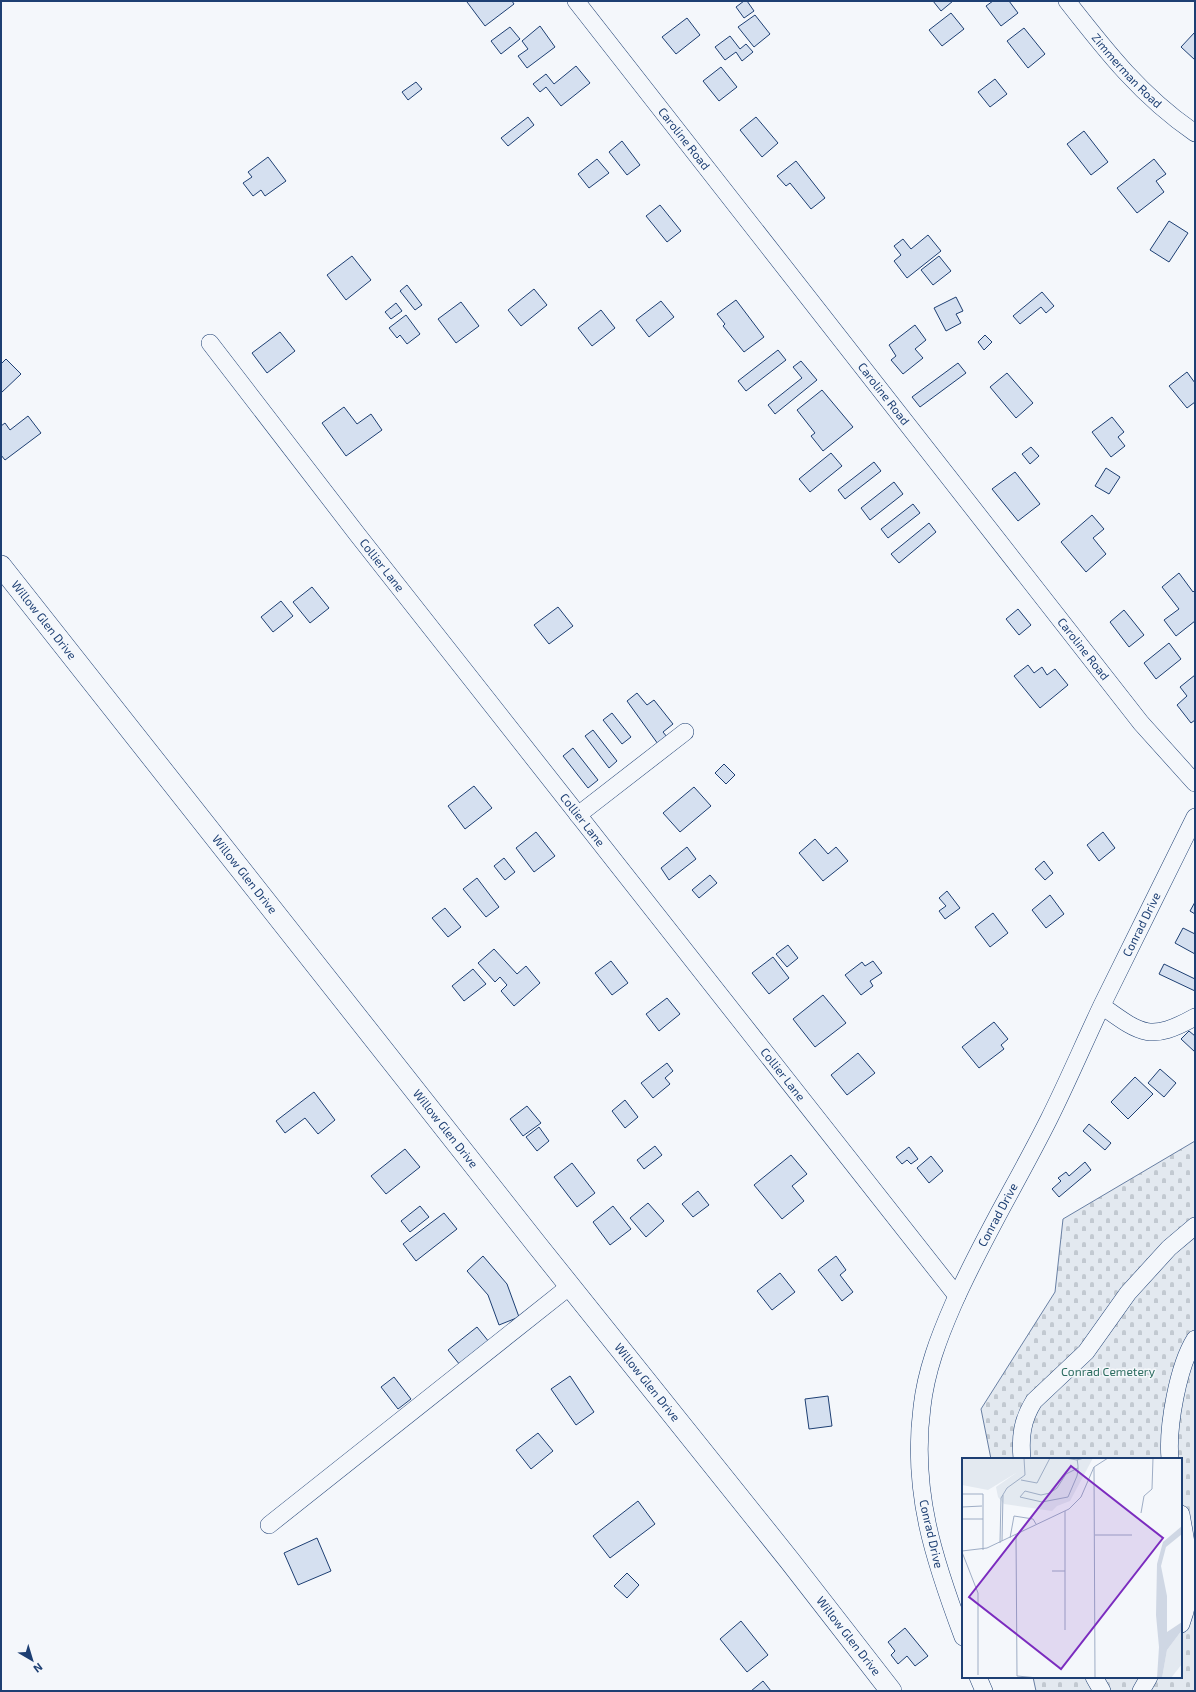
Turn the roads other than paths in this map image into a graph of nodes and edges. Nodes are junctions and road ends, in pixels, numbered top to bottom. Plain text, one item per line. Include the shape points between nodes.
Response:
1 (576, 1) edge
2 (1068, 1) edge
3 (1195, 133) edge
4 (210, 343) dead end
5 (1, 566) edge
6 (685, 732) dead end
7 (1195, 783) edge
8 (578, 815) junction
9 (1195, 817) edge
10 (1102, 1006) junction
11 (1195, 1017) edge
12 (1195, 1226) edge
13 (570, 1286) junction
14 (957, 1296) junction
15 (1195, 1339) edge
16 (1022, 1458) edge
17 (1170, 1458) edge
18 (1182, 1521) edge
19 (269, 1525) dead end
20 (1182, 1622) edge
21 (962, 1634) edge
22 (978, 1678) edge
23 (1095, 1678) edge
24 (1148, 1678) edge
25 (891, 1691) edge
26 (984, 1691) edge
27 (1102, 1691) edge
28 (1142, 1691) edge

1 - 7 street, Caroline Road via 1141,723
2 - 3 street, Zimmerman Road via 1109,55 1141,89
4 - 8 street, Collier Lane
5 - 13 main road, Willow Glen Drive
6 - 8 street
8 - 14 street, Collier Lane
9 - 10 street, Conrad Drive
10 - 11 street via 1131,1027 1145,1031 1167,1030
10 - 14 street, Conrad Drive via 1049,1119
12 - 16 street via 1156,1261 1128,1293 1078,1361 1034,1401 1023,1423
13 - 19 street
13 - 25 main road, Willow Glen Drive
14 - 21 street, Conrad Drive via 930,1366 922,1405 919,1476 933,1550
15 - 17 street via 1174,1400
18 - 20 street via 1191,1581 1188,1608
22 - 26 street
23 - 27 street
24 - 28 street

